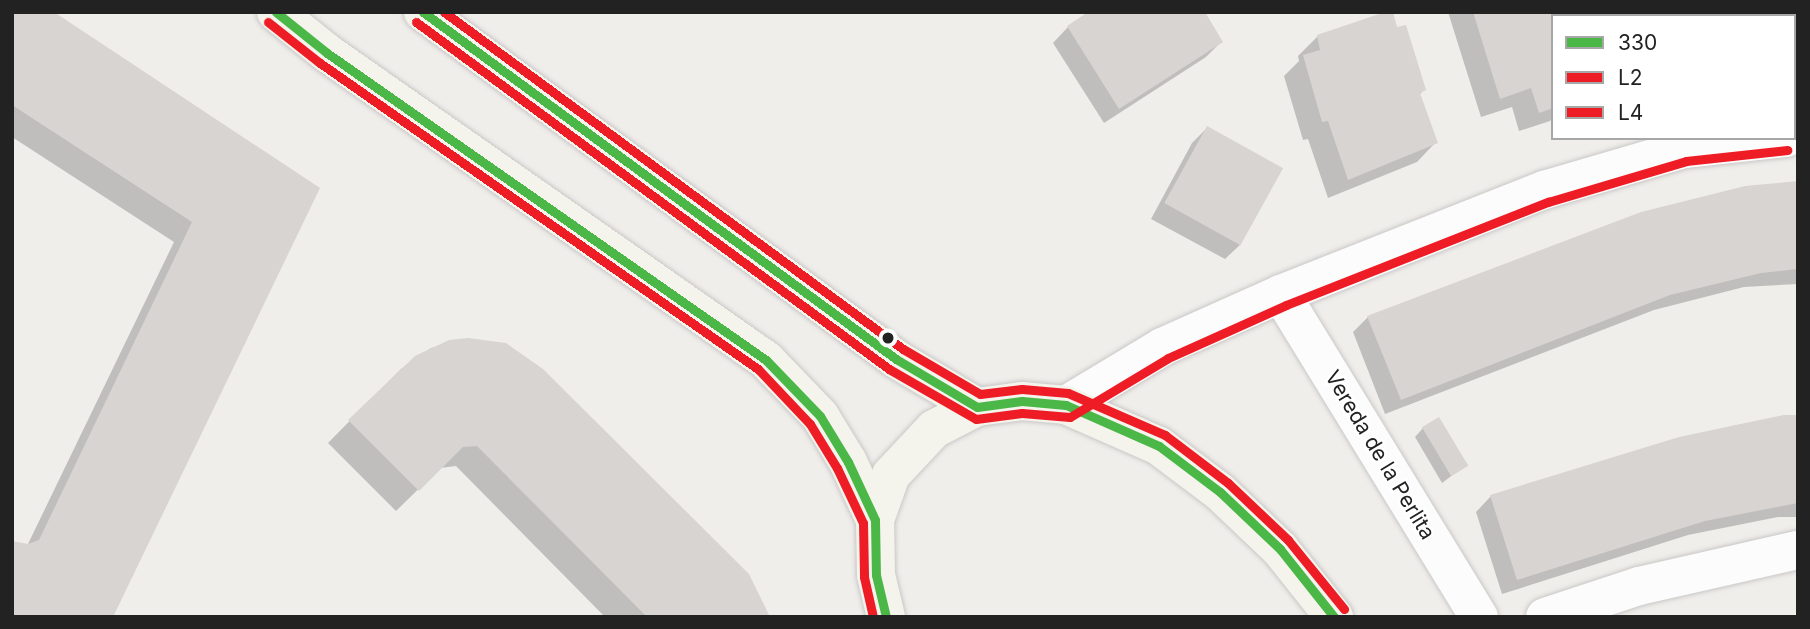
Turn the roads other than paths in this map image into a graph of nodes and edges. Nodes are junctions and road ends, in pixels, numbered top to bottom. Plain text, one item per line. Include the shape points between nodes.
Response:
1 (276, 12) edge
2 (423, 12) edge
3 (1768, 140) edge
4 (1282, 293) junction
5 (1066, 405) junction
6 (976, 407) junction
7 (875, 520) junction
8 (1798, 550) edge
9 (886, 617) edge
10 (1334, 617) edge
11 (1479, 617) edge
12 (1545, 617) edge

1 - 7 main road via 327,53 766,360 820,416
2 - 6 main road via 896,359
3 - 4 street via 1685,149 1544,190
4 - 5 street via 1162,347
4 - 11 street, Vereda de la Perlita
5 - 6 main road via 1022,401
5 - 10 main road via 1158,446 1220,492 1280,549
6 - 7 main road via 934,429 891,475
7 - 9 main road via 876,575
8 - 12 street via 1639,586

